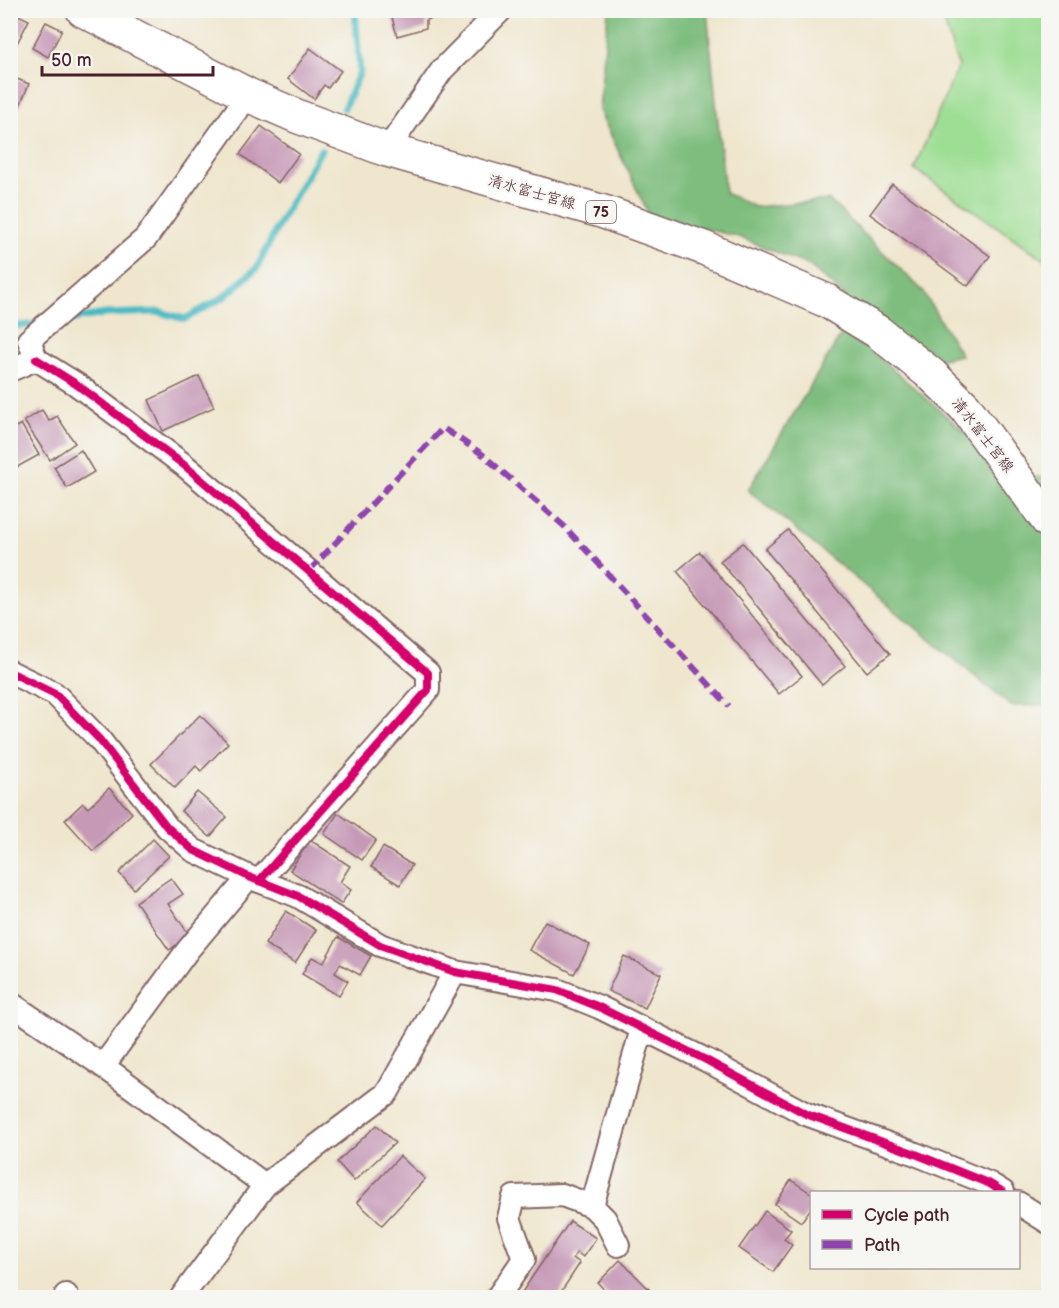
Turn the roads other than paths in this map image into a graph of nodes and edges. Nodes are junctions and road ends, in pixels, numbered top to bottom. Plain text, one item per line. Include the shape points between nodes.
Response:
1 (83, 10) edge
2 (501, 10) edge
3 (248, 95) junction
4 (387, 150) junction
5 (36, 360) junction
6 (10, 370) edge
7 (1048, 521) edge
8 (10, 672) edge
9 (254, 879) junction
10 (454, 972) junction
11 (10, 1003) edge
12 (642, 1029) junction
13 (103, 1066) junction
14 (265, 1185) junction
15 (1001, 1191) edge
16 (1020, 1204) edge
17 (592, 1206) junction
18 (1048, 1222) edge
19 (618, 1245) dead end
20 (181, 1298) edge
21 (497, 1298) edge

1 - 3 main road, 清水富士宮線 / 75
2 - 4 street via 442,70
3 - 4 main road, 清水富士宮線 / 75
3 - 5 street via 146,238 29,340
4 - 7 main road, 清水富士宮線 / 75 via 604,212 704,248 827,301 878,332 965,407
5 - 6 street
5 - 9 street via 76,384 184,465 428,673 428,690
8 - 9 street via 55,694 99,739 167,827 193,850
9 - 10 street via 298,896 380,945
9 - 13 street via 187,951
10 - 12 street via 557,990
10 - 14 street via 387,1093
11 - 13 street
12 - 15 street via 806,1114 914,1153
12 - 17 street
13 - 14 street
14 - 20 street
16 - 18 street
17 - 19 street via 605,1219
17 - 21 street via 562,1195 514,1197 509,1218 524,1259

